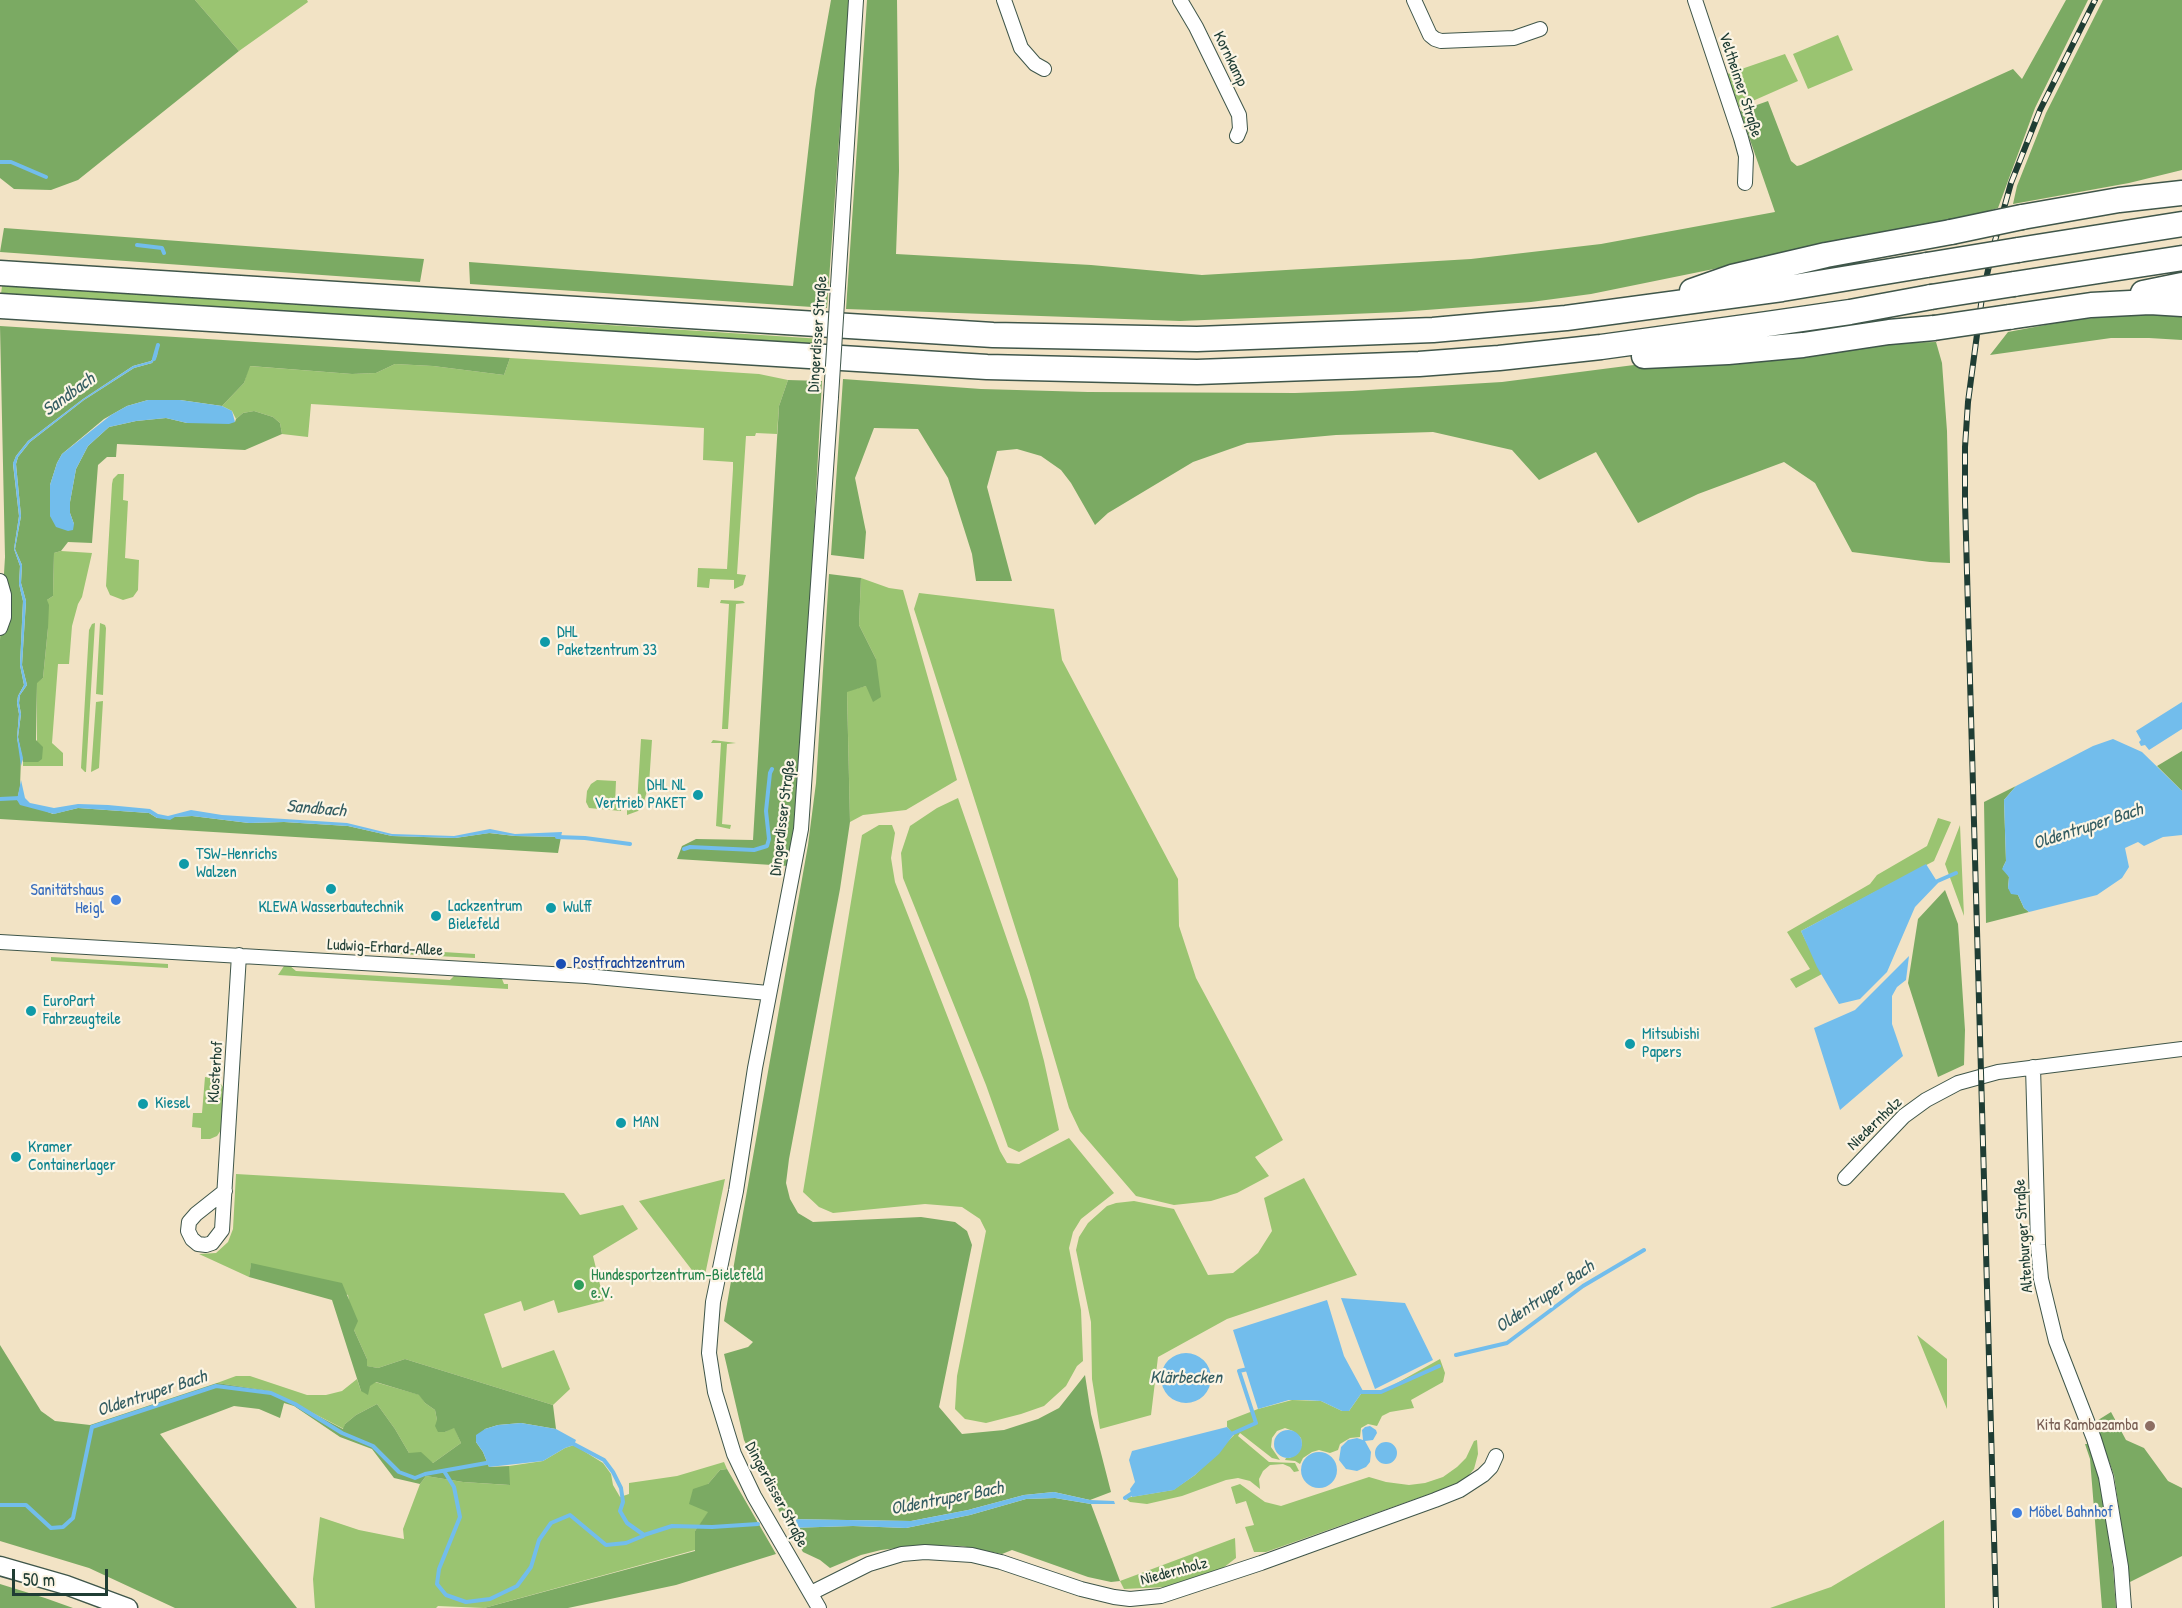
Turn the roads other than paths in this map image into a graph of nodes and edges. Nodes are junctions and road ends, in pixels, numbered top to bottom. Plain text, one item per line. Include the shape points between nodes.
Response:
1 (856, 0) edge
2 (1004, 0) edge
3 (1180, 0) edge
4 (1414, 0) edge
5 (1695, 0) edge
6 (1540, 28) dead end
7 (1044, 69) dead end
8 (1238, 135) dead end
9 (1745, 183) dead end
10 (2175, 192) edge
11 (2182, 224) edge
12 (2182, 258) edge
13 (4, 273) edge
14 (2182, 285) edge
15 (2182, 304) edge
16 (2091, 305) junction
17 (5, 306) edge
18 (1642, 308) junction
19 (1601, 347) junction
20 (0, 581) edge
21 (0, 628) edge
22 (0, 942) edge
23 (239, 956) junction
24 (768, 993) junction
25 (2182, 1048) edge
26 (2033, 1067) junction
27 (1845, 1178) dead end
28 (225, 1191) dead end
29 (1496, 1456) dead end
30 (0, 1566) edge
31 (811, 1593) junction
32 (128, 1608) edge
33 (819, 1608) edge
34 (2124, 1608) edge

1 - 24 street, Dingerdisser Straße, bridge via 802,819
2 - 7 street via 1021,48
3 - 8 street, Kornkamp via 1239,115
4 - 6 street via 1430,34 1441,41 1514,38
5 - 9 street, Veltheimer Straße via 1746,156
10 - 18 highway, bridge via 1826,255 1732,277
11 - 18 highway, bridge
12 - 19 highway, bridge via 1850,312
13 - 18 highway via 725,320 1100,339 1268,338 1433,330
14 - 16 highway
15 - 16 highway
16 - 19 highway, bridge via 1728,352 1628,357
17 - 19 highway via 1020,369 1197,372 1326,368 1419,364
20 - 21 street via 4,617
22 - 23 street, Ludwig-Erhard-Allee
23 - 24 street, Ludwig-Erhard-Allee via 586,976
23 - 28 street, Klosterhof
24 - 31 street, Dingerdisser Straße via 736,1191 713,1302 709,1353 721,1415 737,1461
25 - 26 street, Niedernholz
26 - 27 street, Niedernholz via 1969,1079 1926,1100 1904,1116
26 - 34 street, Altenburger Straße via 2041,1279 2056,1341 2106,1477
29 - 31 street, Niedernholz via 1483,1475 1460,1490 1161,1596 1114,1597 972,1554 925,1552 869,1564
30 - 32 main road
31 - 33 street, Dingerdisser Straße

